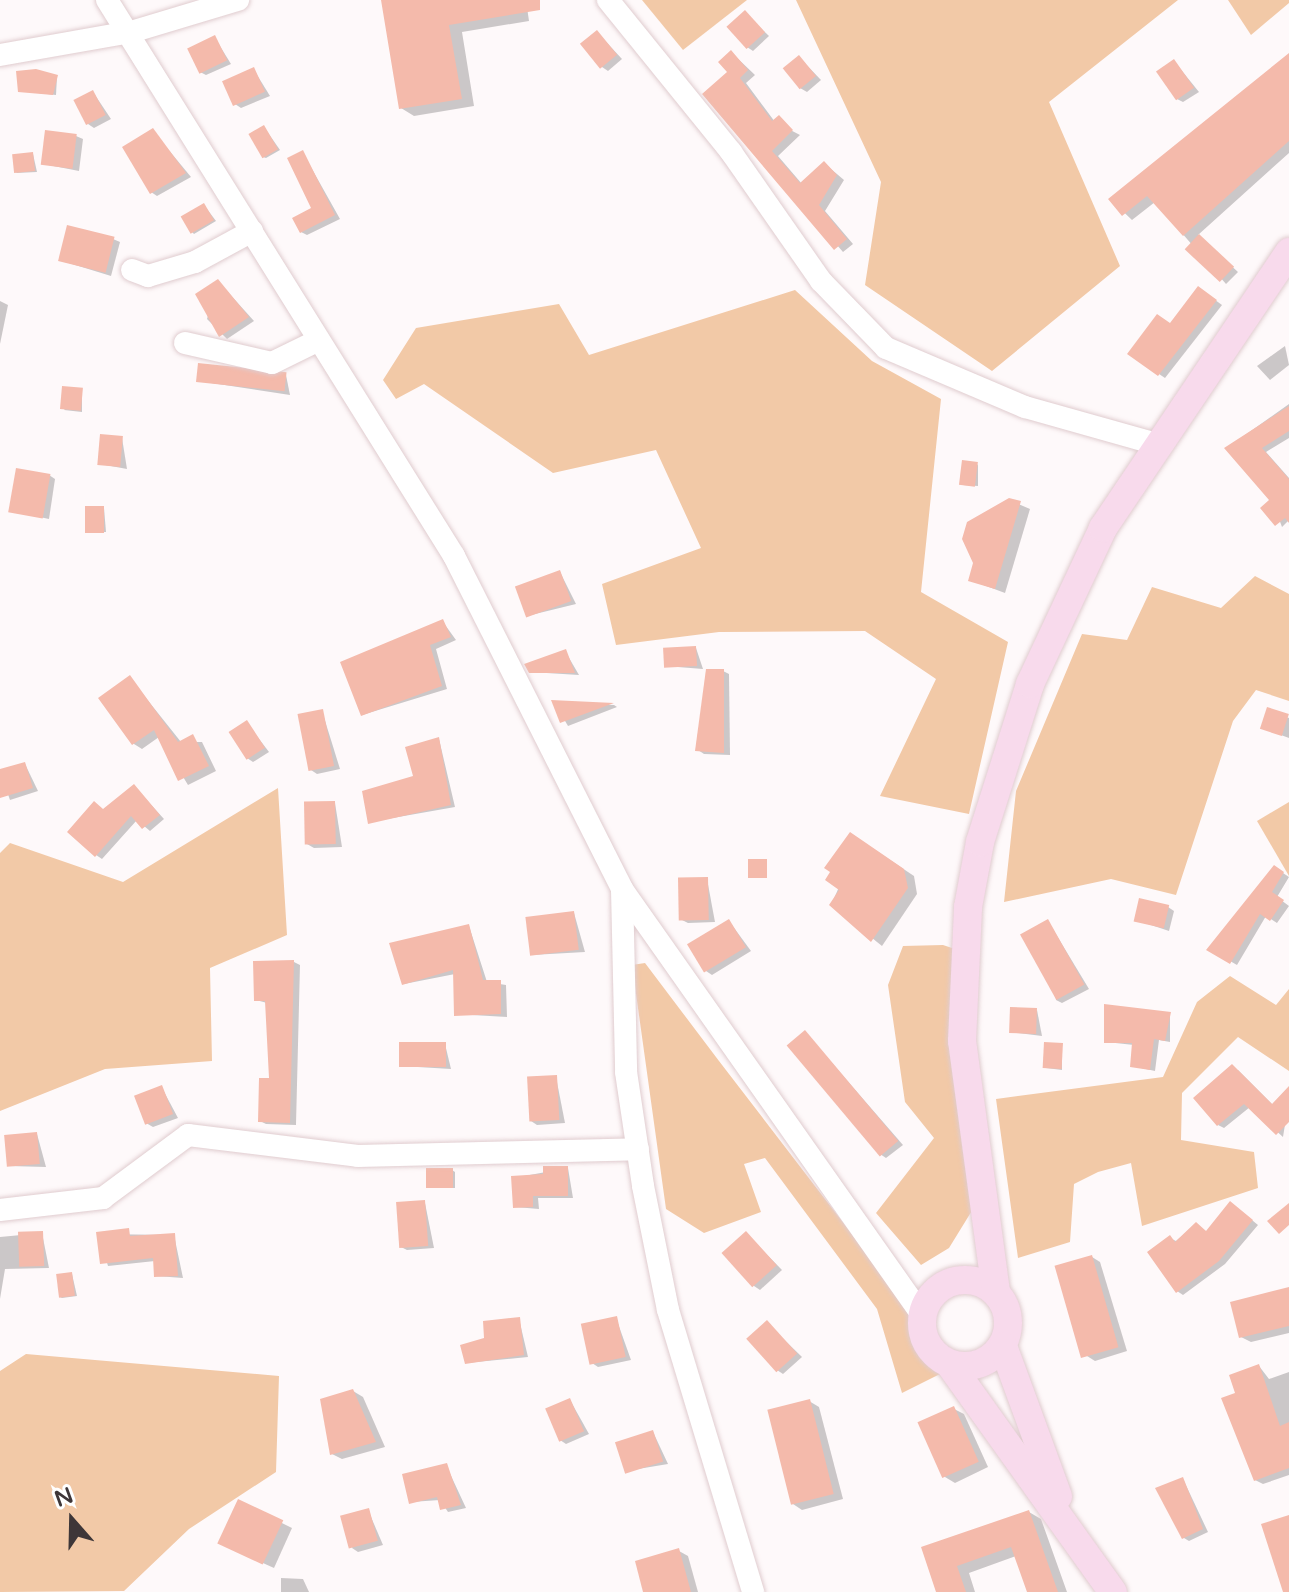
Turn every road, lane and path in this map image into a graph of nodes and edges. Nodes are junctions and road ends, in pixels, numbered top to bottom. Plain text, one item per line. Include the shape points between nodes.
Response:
1 (107, 0) edge
2 (238, 0) edge
3 (608, 0) edge
4 (131, 32) junction
5 (0, 55) edge
6 (252, 231) junction
7 (1289, 252) edge
8 (132, 270) dead end
9 (319, 340) junction
10 (185, 343) dead end
11 (1160, 445) junction
12 (622, 889) junction
13 (638, 1149) junction
14 (0, 1210) edge
15 (996, 1292) junction
16 (922, 1315) junction
17 (1003, 1346) junction
18 (951, 1366) junction
19 (1069, 1527) junction
20 (753, 1592) edge
21 (1113, 1592) edge

1 - 4 street
2 - 4 street
3 - 11 street via 731,152 821,281 886,348 1025,407
4 - 5 street
4 - 6 street
6 - 8 street via 195,262 148,276
6 - 9 street
7 - 11 main road
9 - 10 street via 272,363
9 - 12 street via 454,556
11 - 15 main road via 1103,528 1060,615 1030,684 980,842 968,907 962,1041
12 - 13 street via 620,979
12 - 16 street
13 - 14 street via 358,1156 188,1135 103,1198
13 - 20 street via 668,1310
15 - 16 main road via 979,1281 944,1283
15 - 17 main road via 1007,1308
16 - 18 main road via 924,1335
17 - 18 main road via 989,1361
17 - 19 main road
18 - 19 main road
19 - 21 main road

